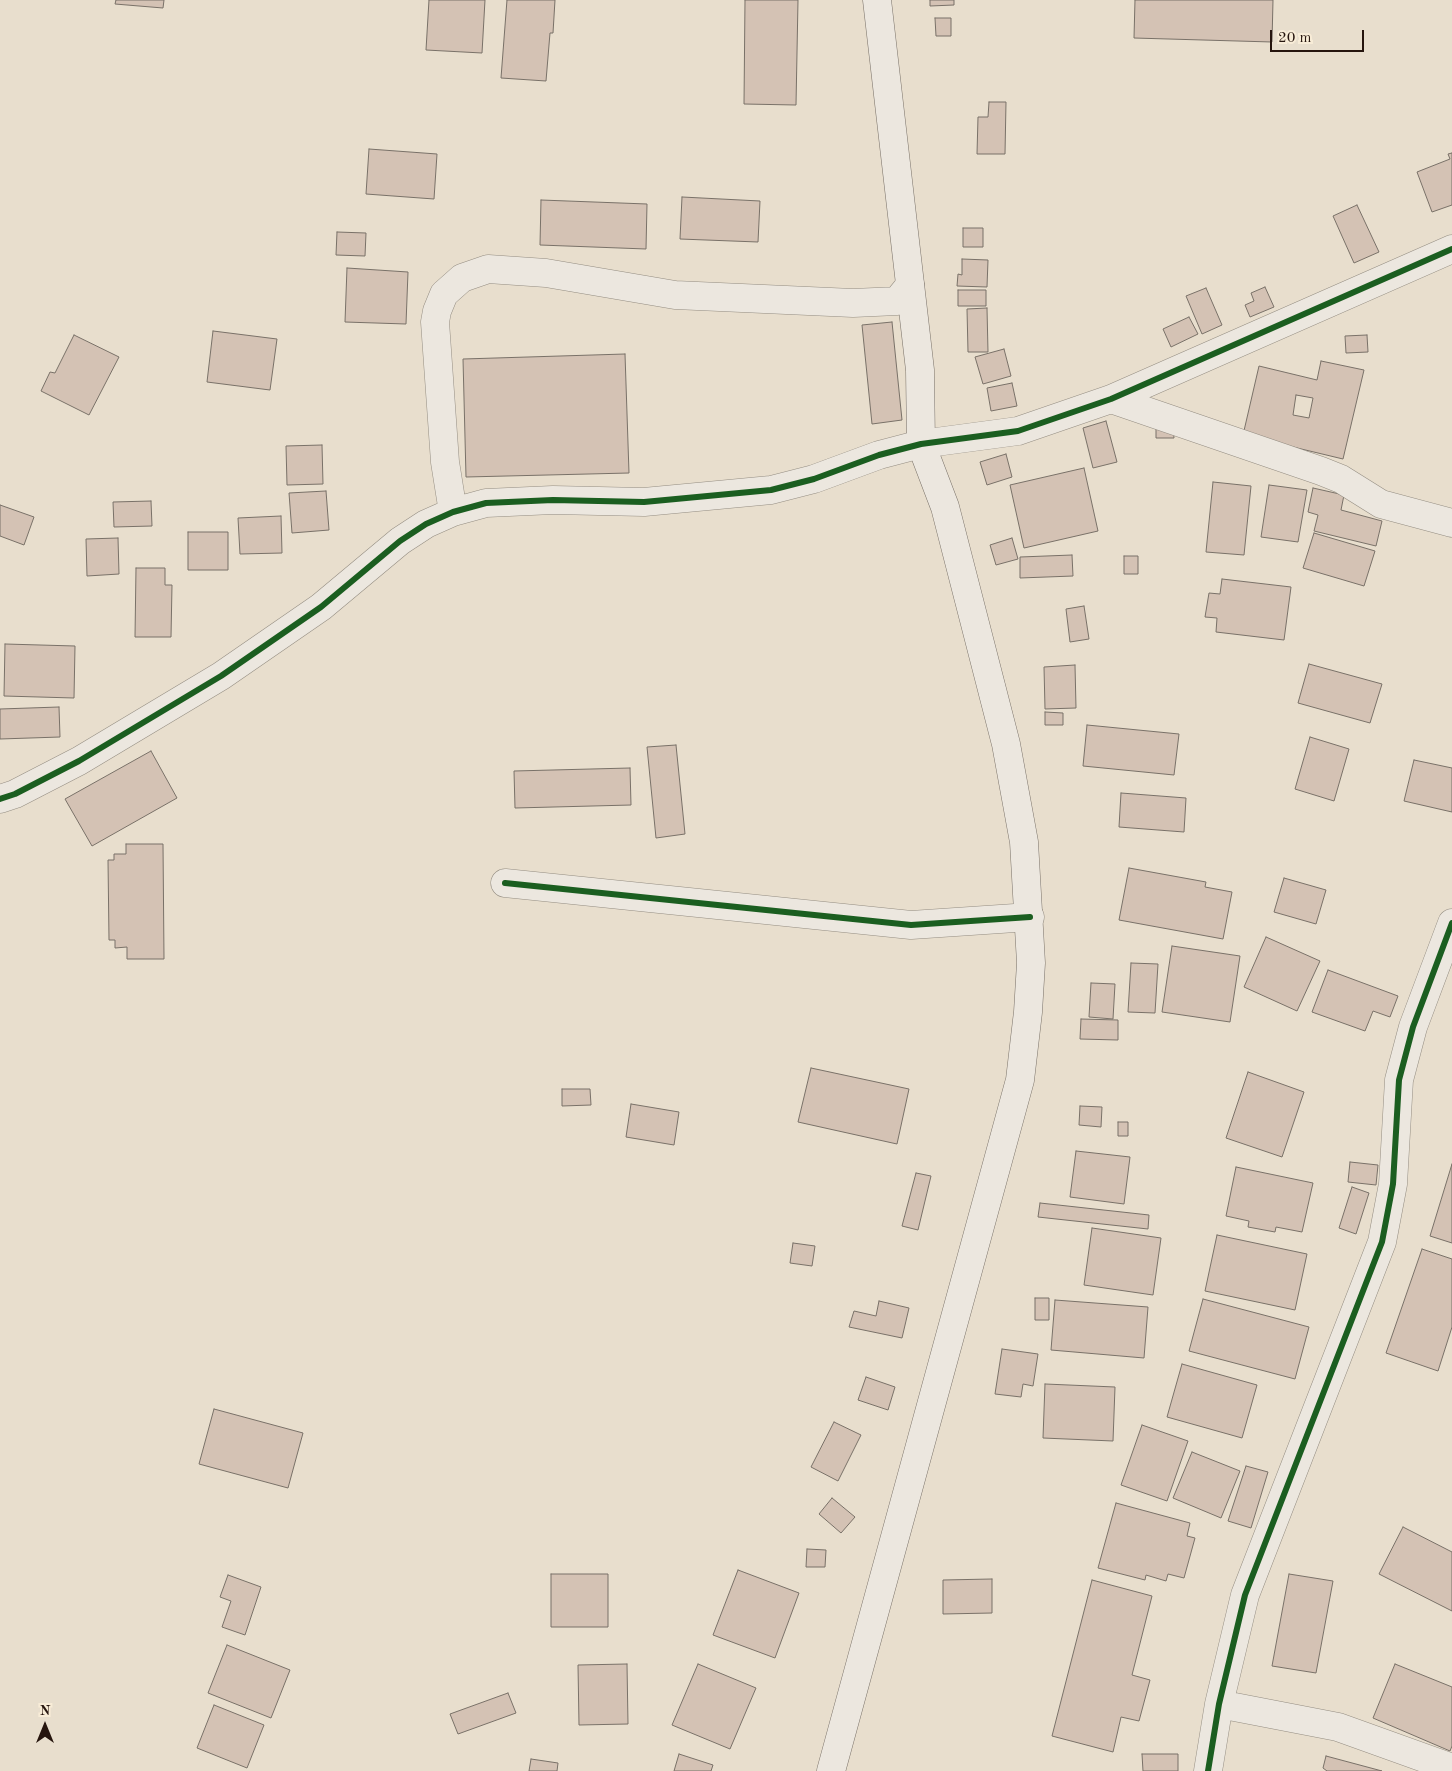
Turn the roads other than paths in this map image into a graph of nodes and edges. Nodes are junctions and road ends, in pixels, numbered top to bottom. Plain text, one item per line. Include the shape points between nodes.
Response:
1 (877, 0) edge
2 (1452, 249) edge
3 (910, 284) junction
4 (1111, 399) junction
5 (921, 444) junction
6 (453, 512) junction
7 (1452, 523) edge
8 (0, 799) edge
9 (505, 882) dead end
10 (1030, 917) junction
11 (1452, 923) edge
12 (1219, 1704) junction
13 (1452, 1768) edge
14 (832, 1771) edge
15 (1208, 1771) edge

1 - 3 street
2 - 4 street
3 - 5 street via 920,370
3 - 6 street via 897,300 853,303 675,295 546,273 488,269 462,278 444,294 435,322 445,462
4 - 5 street via 1018,431
4 - 7 street via 1321,471 1341,479 1381,504
5 - 6 street via 771,490 644,502 553,500 486,503
5 - 10 street via 945,507 1006,744 1024,842
6 - 8 street via 400,541 321,607 221,676 79,761
9 - 10 street via 911,926
10 - 14 street via 1028,1012 1020,1080
11 - 12 street via 1413,1027 1399,1080 1393,1184 1382,1242 1245,1595
12 - 13 street via 1338,1727
12 - 15 street

